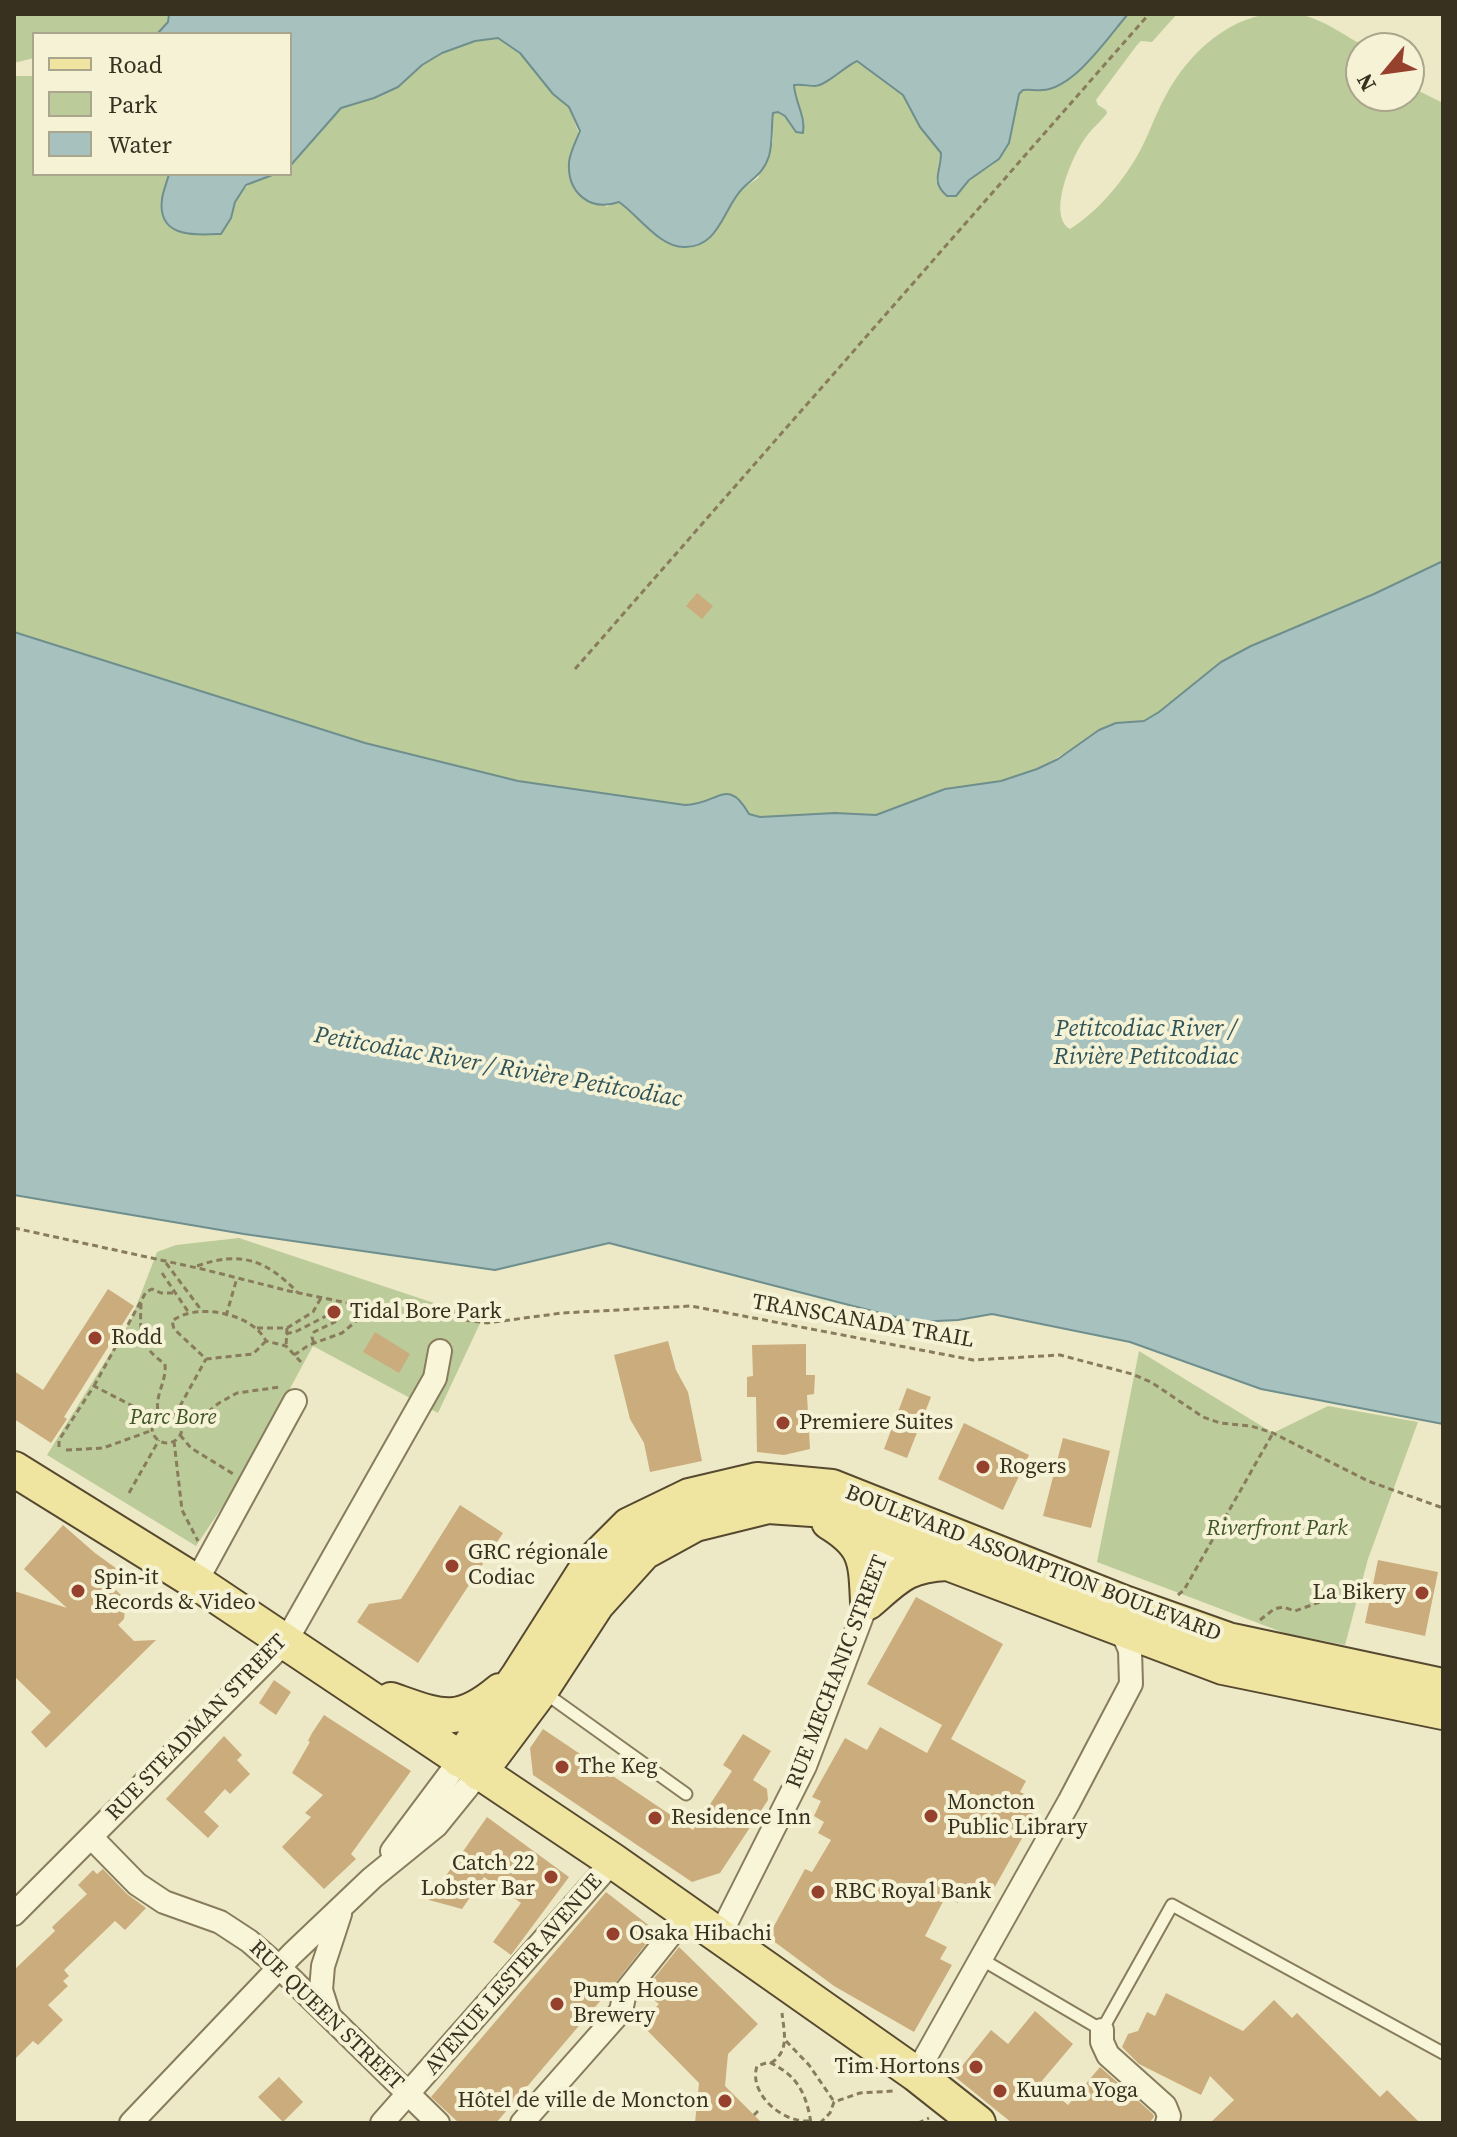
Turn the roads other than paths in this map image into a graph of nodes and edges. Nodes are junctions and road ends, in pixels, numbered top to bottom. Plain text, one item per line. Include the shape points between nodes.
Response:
1 (440, 1351) dead end
2 (291, 1394) road end
3 (14, 1469) edge
4 (805, 1509) junction
5 (896, 1527) junction
6 (948, 1563) junction
7 (196, 1582) junction
8 (868, 1602) junction
9 (1120, 1627) junction
10 (286, 1641) junction
11 (530, 1682) junction
12 (1443, 1686) edge
13 (352, 1687) junction
14 (1443, 1712) edge
15 (470, 1767) junction
16 (686, 1794) dead end
17 (91, 1837) junction
18 (613, 1861) junction
19 (343, 1905) junction
20 (688, 1913) junction
21 (14, 1914) edge
22 (720, 1935) junction
23 (981, 1959) junction
24 (279, 1967) junction
25 (330, 2017) junction
26 (1102, 2030) junction
27 (1443, 2053) edge
28 (905, 2082) junction
29 (409, 2095) junction
30 (131, 2123) edge
31 (382, 2123) edge
32 (438, 2123) edge
33 (522, 2123) edge
34 (978, 2123) edge
35 (1167, 2123) edge

1 - 10 street, RUE STEADMAN STREET via 435,1378
2 - 7 street
3 - 7 main road
4 - 5 main road, BOULEVARD ASSOMPTION BOULEVARD
4 - 8 main road via 838,1528 860,1549
4 - 11 main road, BOULEVARD ASSOMPTION BOULEVARD via 768,1506 695,1524 644,1552
5 - 6 main road, BOULEVARD ASSOMPTION BOULEVARD
5 - 8 street, RUE MECHANIC STREET
5 - 11 main road, BOULEVARD ASSOMPTION BOULEVARD via 832,1487 757,1480 689,1496 629,1525 589,1565
5 - 12 main road, BOULEVARD ASSOMPTION BOULEVARD via 1228,1640
6 - 8 main road via 907,1569
6 - 9 main road, BOULEVARD ASSOMPTION BOULEVARD
7 - 10 main road
8 - 22 street, RUE MECHANIC STREET via 805,1766
9 - 14 main road, BOULEVARD ASSOMPTION BOULEVARD via 1223,1667
9 - 23 street via 1130,1650 1131,1684
10 - 13 main road
10 - 17 street, RUE STEADMAN STREET
11 - 13 main road via 461,1715 431,1713
11 - 15 main road, BOULEVARD ASSOMPTION BOULEVARD
11 - 16 lane
13 - 15 main road
15 - 18 main road
15 - 19 street via 436,1826
17 - 21 street, RUE STEADMAN STREET
17 - 24 street, RUE QUEEN STREET via 137,1884 164,1902 220,1922
18 - 20 main road
18 - 29 street, AVENUE LESTER AVENUE
19 - 24 street
19 - 25 street via 323,1966 321,1990
20 - 22 main road
20 - 33 street via 625,1992 621,2011
22 - 28 main road
23 - 26 lane
23 - 28 street
24 - 25 street, RUE QUEEN STREET
24 - 30 street
25 - 29 street, RUE QUEEN STREET
26 - 27 lane via 1172,1905
26 - 35 street via 1108,2055 1165,2106
28 - 34 main road
29 - 31 street, AVENUE LESTER AVENUE
29 - 32 street, RUE QUEEN STREET

